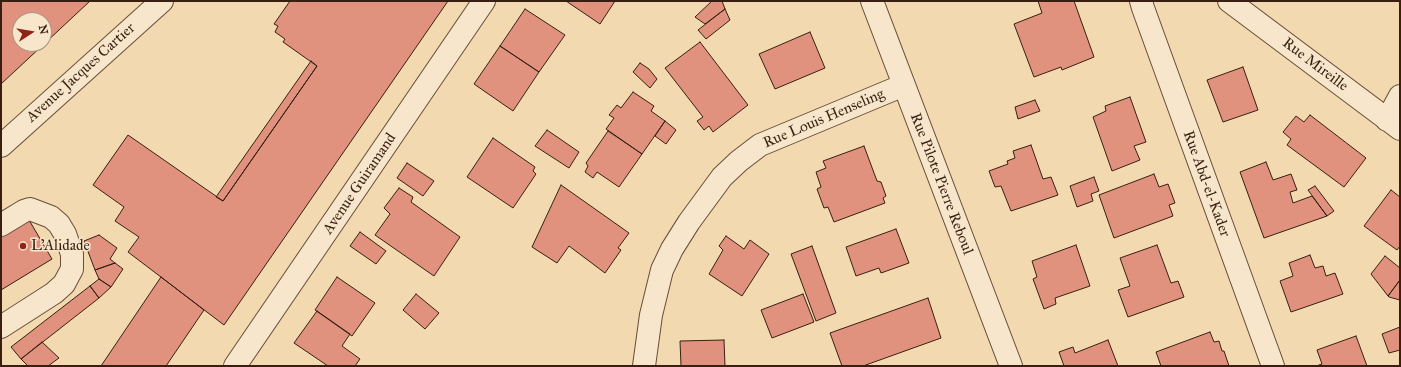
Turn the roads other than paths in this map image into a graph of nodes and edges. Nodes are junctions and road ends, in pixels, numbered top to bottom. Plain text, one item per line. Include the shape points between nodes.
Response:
1 (162, 1) edge
2 (484, 1) edge
3 (872, 1) edge
4 (1141, 1) edge
5 (1229, 1) edge
6 (904, 85) junction
7 (1400, 96) edge
8 (1394, 124) edge
9 (1, 146) edge
10 (1, 225) edge
11 (1, 327) edge
12 (235, 366) edge
13 (644, 366) edge
14 (1011, 366) edge
15 (1273, 366) edge

1 - 9 street, Avenue Jacques Cartier
2 - 12 street, Avenue Guiramand
3 - 6 street, Rue Pilote Pierre Reboul
4 - 15 street, Rue Abd-el-Kader
5 - 8 street, Rue Mireille
6 - 13 street, Rue Louis Henseling via 760,145 722,177 689,222 662,270 651,315
6 - 14 street, Rue Pilote Pierre Reboul
7 - 8 street
10 - 11 street via 30,209 51,217 65,234 72,254 72,269 64,284

